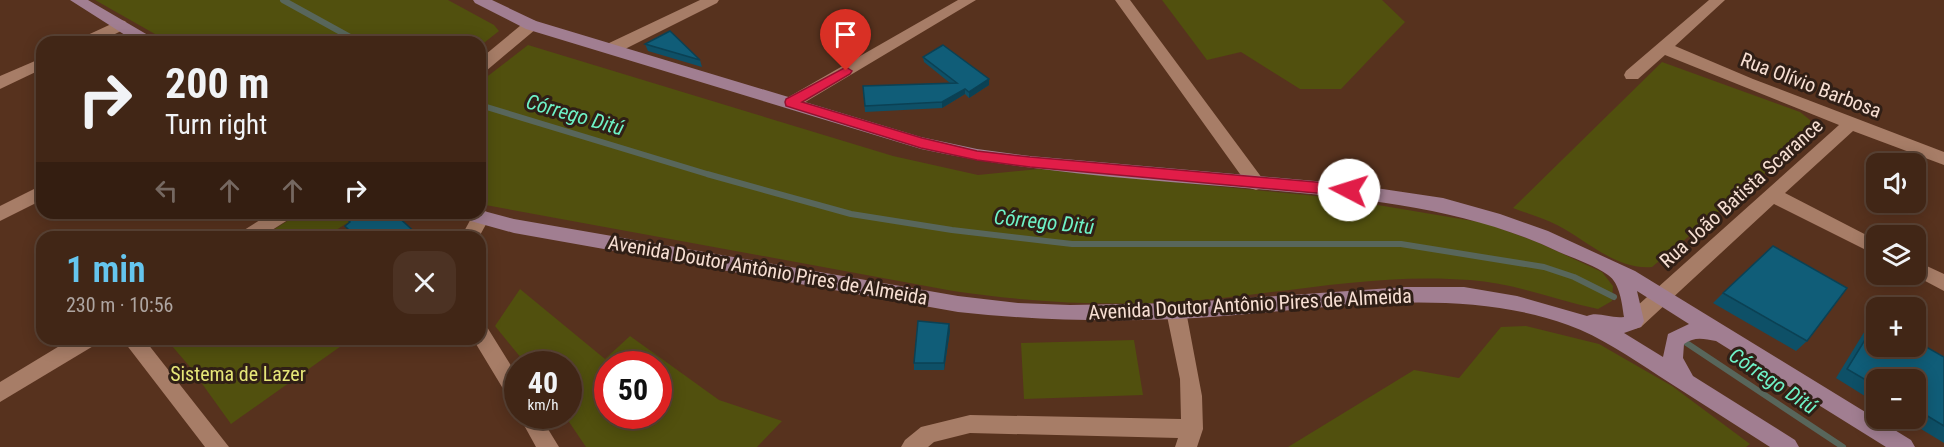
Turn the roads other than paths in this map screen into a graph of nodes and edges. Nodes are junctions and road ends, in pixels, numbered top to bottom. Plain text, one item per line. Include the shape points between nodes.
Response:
1 (77, 0) edge
2 (480, 0) edge
3 (712, 0) edge
4 (969, 0) edge
5 (1122, 0) edge
6 (1718, 0) edge
7 (120, 25) junction
8 (531, 25) junction
9 (98, 36) edge
10 (138, 36) edge
11 (613, 48) junction
12 (1664, 48) junction
13 (486, 62) edge
14 (36, 66) edge
15 (1632, 75) dead end
16 (0, 83) edge
17 (791, 102) junction
18 (1851, 123) junction
19 (1944, 159) edge
20 (1256, 183) junction
21 (36, 195) edge
22 (1773, 195) junction
23 (0, 214) edge
24 (486, 218) edge
25 (276, 219) edge
26 (257, 231) edge
27 (1866, 243) edge
28 (1616, 270) junction
29 (1926, 273) edge
30 (1944, 283) edge
31 (1661, 296) junction
32 (1478, 298) junction
33 (1176, 311) junction
34 (1634, 321) junction
35 (486, 343) edge
36 (78, 345) edge
37 (137, 345) edge
38 (1741, 346) junction
39 (504, 373) edge
40 (1686, 383) junction
41 (0, 393) edge
42 (537, 429) edge
43 (1190, 438) edge
44 (218, 447) edge
45 (548, 447) edge
46 (912, 447) edge
47 (1788, 447) edge
48 (1904, 447) edge

1 - 7 main road
2 - 8 main road
3 - 11 street
4 - 17 street
5 - 20 street
6 - 12 street
7 - 9 street
7 - 10 main road
8 - 11 main road
8 - 13 street
11 - 17 main road
12 - 15 street
12 - 18 street, Rua Olívio Barbosa
14 - 16 street
17 - 20 main road via 921,143 977,155
18 - 19 street, Rua Olívio Barbosa
18 - 22 street, Rua João Batista Scarance
20 - 28 main road via 1349,190 1443,205 1542,236
21 - 23 street
22 - 27 street
22 - 31 street, Rua João Batista Scarance
24 - 33 main road, Avenida Doutor Antônio Pires de Almeida via 958,304 1070,313
25 - 26 street
28 - 31 main road
28 - 34 main road via 1627,288
29 - 30 street
31 - 34 street, Rua João Batista Scarance
31 - 38 main road
32 - 33 main road, Avenida Doutor Antônio Pires de Almeida via 1405,295
32 - 34 main road via 1489,292 1529,298 1612,326
32 - 40 main road, Avenida Doutor Antônio Pires de Almeida via 1572,318 1619,340
33 - 43 street via 1192,384
35 - 39 street
36 - 41 street
37 - 44 street
38 - 40 main road via 1700,329 1683,333 1675,340 1673,359
38 - 48 main road
40 - 47 main road, Avenida Doutor Antônio Pires de Almeida
42 - 45 street
43 - 46 street via 970,424 928,434

